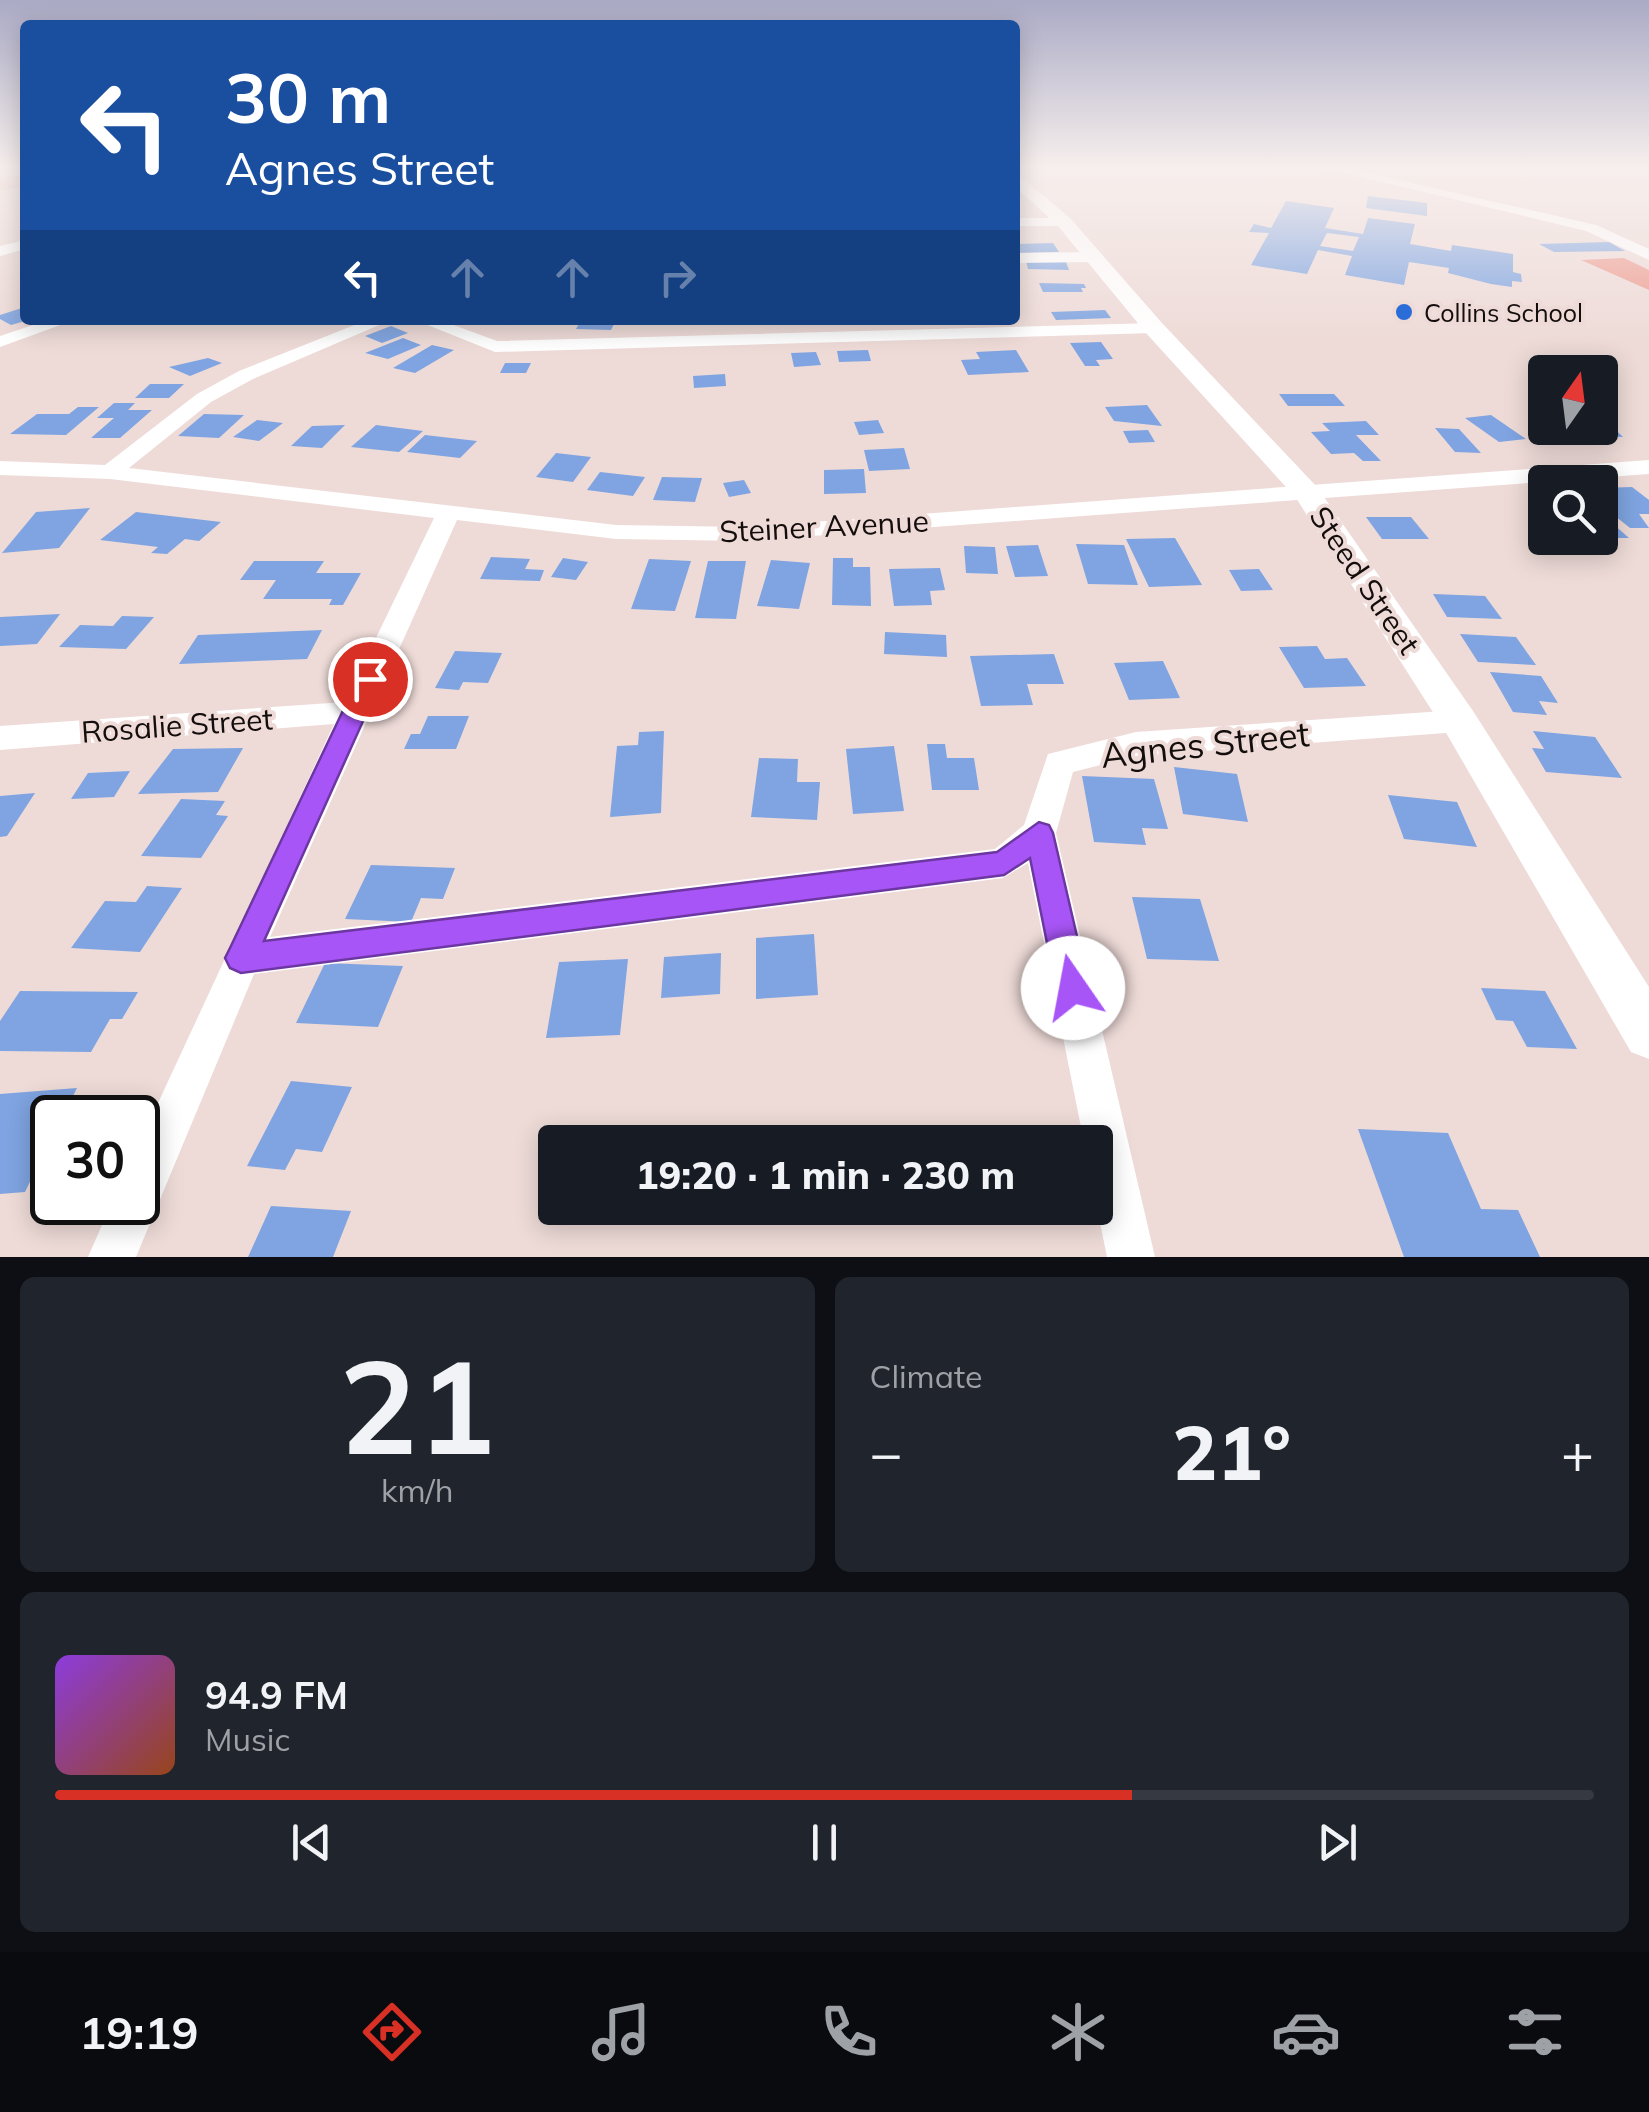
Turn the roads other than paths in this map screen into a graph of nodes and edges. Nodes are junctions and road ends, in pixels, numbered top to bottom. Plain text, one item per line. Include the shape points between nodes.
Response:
1 (1066, 225) edge
2 (1577, 225) edge
3 (1649, 255) edge
4 (1096, 257) junction
5 (1020, 258) edge
6 (49, 325) edge
7 (370, 325) edge
8 (437, 325) edge
9 (722, 325) edge
10 (1154, 328) junction
11 (711, 340) junction
12 (0, 342) edge
13 (1649, 467) edge
14 (0, 468) edge
15 (110, 472) junction
16 (1306, 493) junction
17 (448, 514) junction
18 (355, 712) junction
19 (1459, 720) junction
20 (0, 738) edge
21 (1039, 833) junction
22 (241, 958) junction
23 (1649, 1034) edge
24 (160, 1145) edge
25 (125, 1225) edge
26 (112, 1257) edge
27 (1131, 1257) edge

1 - 4 street, Steed Street
2 - 3 street
4 - 5 street
4 - 10 street, Steed Street
6 - 12 street
7 - 15 street via 232,382
8 - 11 street via 495,347
9 - 11 street
10 - 11 street
10 - 16 street, Steed Street
13 - 16 street, Steiner Avenue
14 - 15 street, Steiner Avenue
15 - 17 street, Steiner Avenue
16 - 17 street, Steiner Avenue via 746,534 616,532
16 - 19 street, Steed Street
17 - 18 street
18 - 20 street, Rosalie Street
18 - 22 street
19 - 21 street, Agnes Street via 1136,744 1059,764
19 - 23 street, Steed Street
21 - 22 street via 1004,863
21 - 27 street
22 - 24 street
25 - 26 street

